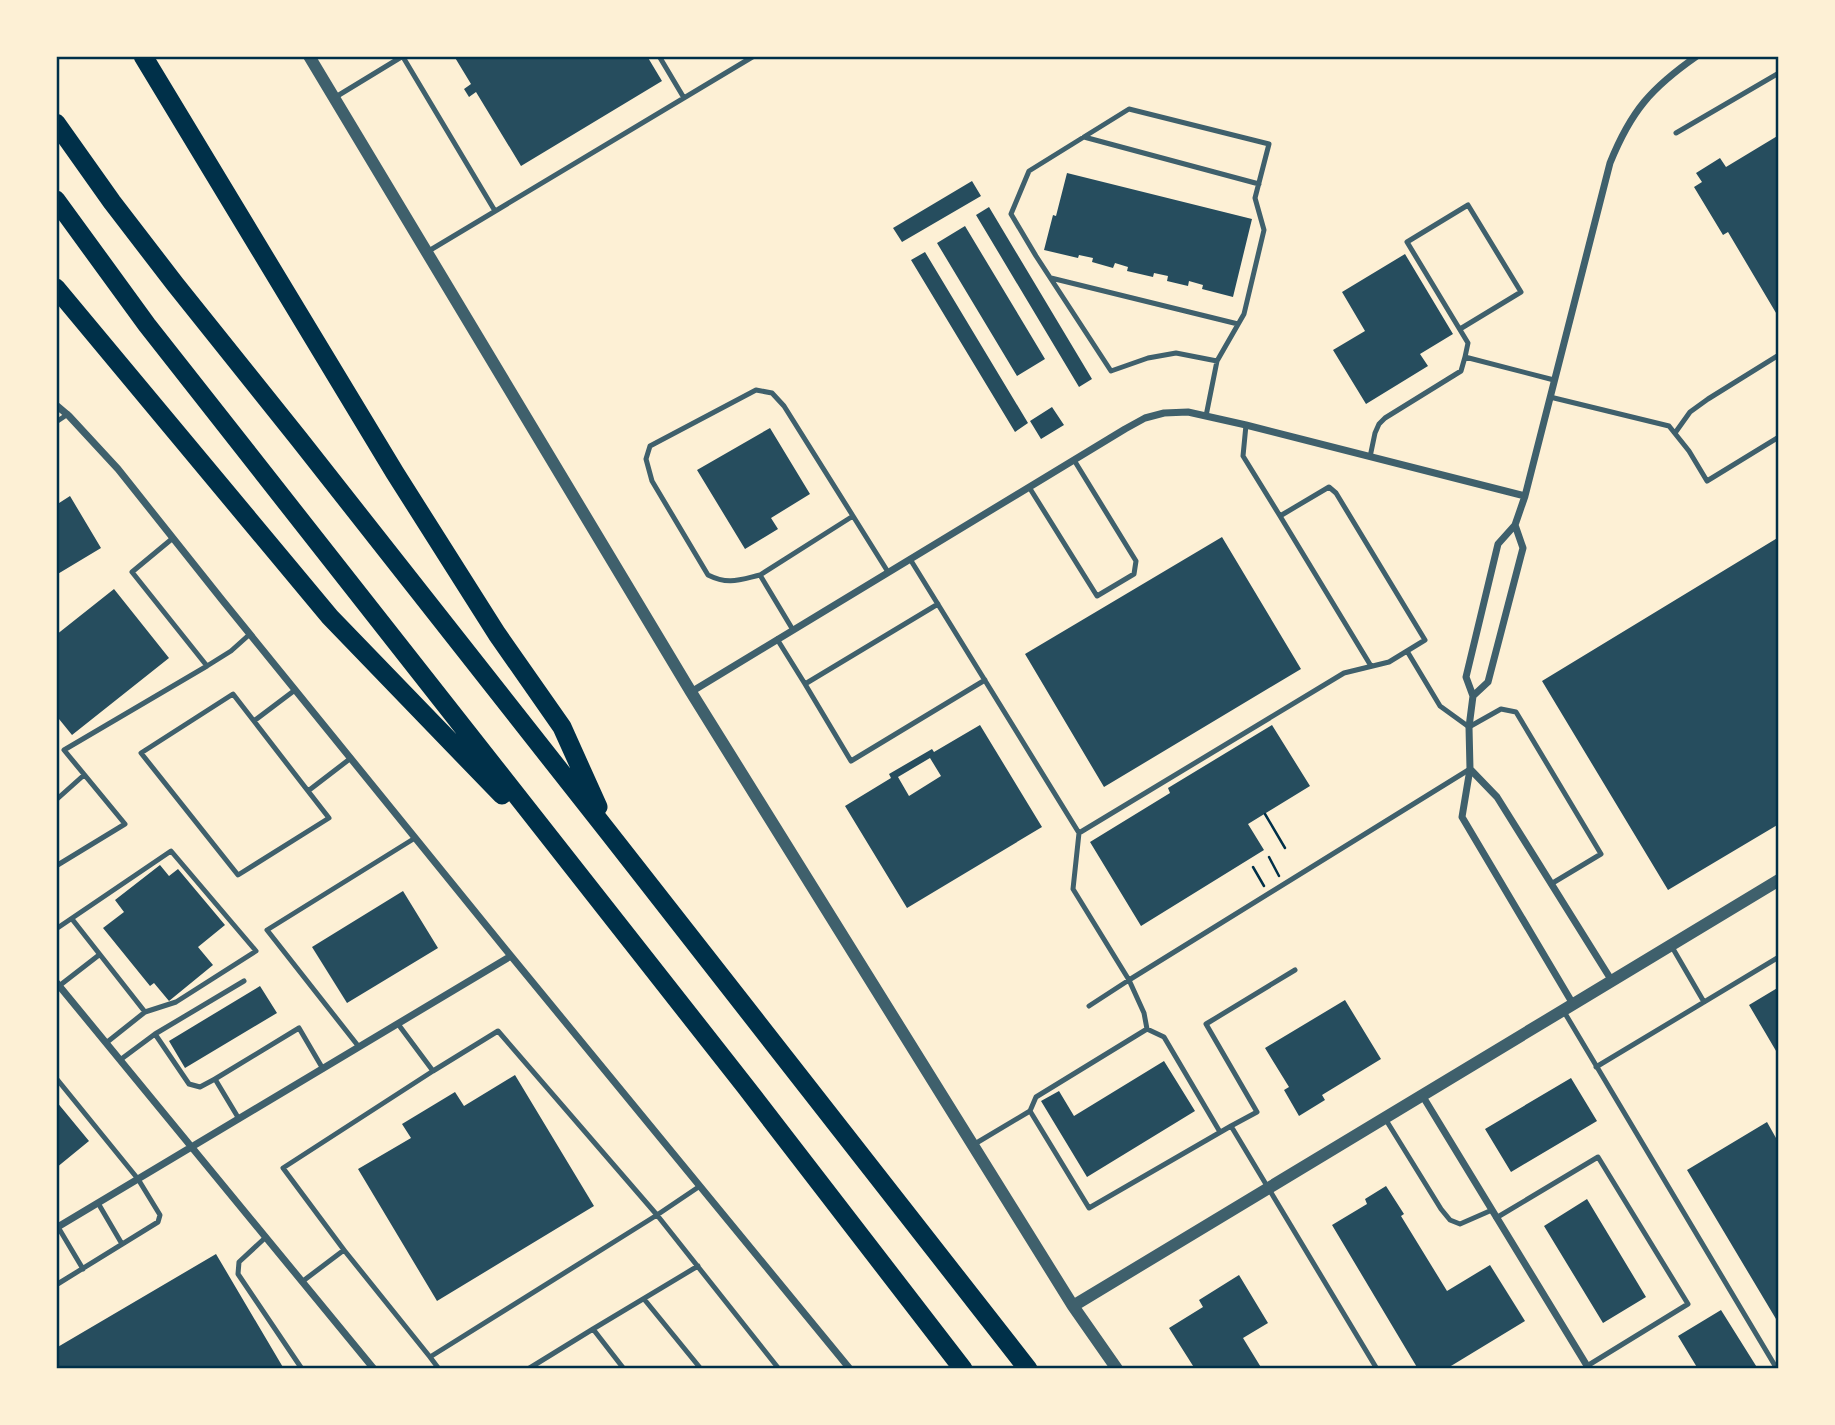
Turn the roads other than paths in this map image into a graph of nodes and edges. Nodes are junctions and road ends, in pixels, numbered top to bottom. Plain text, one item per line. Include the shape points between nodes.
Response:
1 (143, 56) edge
2 (309, 56) edge
3 (659, 56) edge
4 (754, 56) edge
5 (1698, 56) edge
6 (403, 57) edge
7 (1779, 73) edge
8 (334, 98) junction
9 (684, 98) junction
10 (56, 123) edge
11 (1675, 132) dead end
12 (1084, 137) junction
13 (1259, 184) junction
14 (56, 201) edge
15 (495, 211) junction
16 (427, 252) junction
17 (1050, 278) junction
18 (56, 288) edge
19 (1238, 324) junction
20 (1460, 329) junction
21 (1779, 355) edge
22 (1465, 357) junction
23 (1217, 362) junction
24 (1554, 380) junction
25 (1550, 397) junction
26 (56, 405) edge
27 (68, 414) junction
28 (1206, 416) junction
29 (56, 422) edge
30 (1246, 425) junction
31 (1675, 433) junction
32 (1779, 437) edge
33 (1370, 457) junction
34 (1074, 460) junction
35 (1029, 487) junction
36 (1525, 496) junction
37 (853, 516) junction
38 (1280, 516) junction
39 (1515, 525) junction
40 (173, 538) junction
41 (911, 559) junction
42 (888, 572) junction
43 (760, 575) junction
44 (938, 604) junction
45 (793, 630) junction
46 (250, 634) junction
47 (777, 639) junction
48 (1408, 651) junction
49 (207, 666) junction
50 (1371, 666) junction
51 (985, 680) junction
52 (805, 684) junction
53 (295, 690) junction
54 (691, 691) junction
55 (1473, 696) junction
56 (254, 721) junction
57 (1469, 727) junction
58 (56, 748) edge
59 (64, 750) junction
60 (351, 758) junction
61 (1469, 769) junction
62 (84, 775) junction
63 (308, 791) junction
64 (56, 800) edge
65 (610, 833) junction
66 (1079, 833) junction
67 (415, 838) junction
68 (56, 866) edge
69 (1779, 880) edge
70 (1551, 884) junction
71 (72, 919) junction
72 (56, 929) edge
73 (1670, 945) junction
74 (99, 954) junction
75 (511, 956) junction
76 (1779, 957) edge
77 (1295, 970) dead end
78 (1129, 980) junction
79 (244, 981) dead end
80 (1612, 981) junction
81 (57, 984) edge
82 (1704, 1002) junction
83 (1089, 1006) dead end
84 (1568, 1007) junction
85 (145, 1012) junction
86 (398, 1024) junction
87 (1147, 1029) junction
88 (155, 1034) junction
89 (106, 1043) junction
90 (359, 1047) junction
91 (120, 1060) junction
92 (1596, 1066) junction
93 (323, 1069) junction
94 (433, 1071) junction
95 (56, 1078) edge
96 (215, 1079) junction
97 (745, 1086) junction
98 (1422, 1096) junction
99 (1030, 1111) junction
100 (1385, 1118) junction
101 (239, 1119) junction
102 (1231, 1126) junction
103 (1220, 1132) junction
104 (973, 1145) junction
105 (191, 1147) junction
106 (138, 1179) junction
107 (700, 1186) junction
108 (1269, 1188) junction
109 (98, 1203) junction
110 (1494, 1214) junction
111 (657, 1215) junction
112 (57, 1228) edge
113 (266, 1237) junction
114 (122, 1244) junction
115 (344, 1250) junction
116 (698, 1266) junction
117 (83, 1269) junction
118 (303, 1282) junction
119 (56, 1285) edge
120 (644, 1299) junction
121 (1073, 1306) junction
122 (593, 1329) junction
123 (430, 1357) junction
124 (1588, 1368) edge
125 (302, 1369) edge
126 (374, 1369) edge
127 (439, 1369) edge
128 (528, 1369) edge
129 (624, 1369) edge
130 (701, 1369) edge
131 (779, 1369) edge
132 (850, 1369) edge
133 (963, 1369) edge
134 (1028, 1369) edge
135 (1117, 1369) edge
136 (1377, 1369) edge
137 (1777, 1369) edge

1 - 65 highway via 395,473 562,727
2 - 8 street
3 - 9 lane
4 - 9 lane
5 - 24 street via 1636,111 1609,163
6 - 8 lane
6 - 15 lane
7 - 11 lane
8 - 16 street
9 - 15 lane
10 - 65 highway via 175,284
12 - 13 lane
12 - 13 lane via 1129,109 1269,145
12 - 17 lane via 1029,171 1012,214
13 - 19 lane via 1255,198 1264,230
14 - 97 highway via 146,325
15 - 16 lane
16 - 54 street
17 - 19 lane
17 - 23 lane via 1111,371 1176,353
18 - 97 highway via 330,617 507,800
19 - 23 lane
20 - 20 lane via 1407,242 1468,205 1521,292
20 - 22 lane via 1468,343
21 - 31 lane via 1707,399
22 - 24 lane
22 - 33 lane via 1461,371 1378,424
23 - 28 lane
24 - 25 street
25 - 31 lane via 1669,426
25 - 36 street
26 - 27 street
27 - 29 lane
27 - 40 street
28 - 30 street
28 - 34 street via 1164,412 1145,418
30 - 33 street
30 - 38 lane via 1244,456
31 - 32 lane via 1707,481
33 - 36 street
34 - 35 street
34 - 35 lane via 1136,561 1134,574 1097,596
35 - 41 street
36 - 39 street
37 - 42 lane
37 - 43 lane
37 - 43 lane via 772,393 757,390 650,446 646,459 652,481 708,575 736,581
38 - 48 lane via 1329,487 1336,493 1425,640
38 - 50 lane
39 - 55 street via 1498,544 1466,677
39 - 55 street via 1523,548 1488,682
40 - 46 street
40 - 49 lane via 132,572
41 - 42 street
41 - 44 lane
42 - 45 street
43 - 45 lane
44 - 51 lane
44 - 52 lane
45 - 47 street
46 - 49 lane
46 - 53 street
47 - 52 lane
47 - 54 street
48 - 50 lane
48 - 57 lane via 1440,706
49 - 59 lane
50 - 66 lane via 1344,673
51 - 52 lane via 851,761
51 - 66 lane
53 - 56 lane
53 - 60 street
54 - 104 street
55 - 57 street
56 - 63 lane
56 - 63 lane via 233,694 141,753 238,875 329,818
57 - 61 street
57 - 70 lane via 1501,709 1516,712 1601,854
58 - 59 lane
59 - 62 lane
60 - 63 lane
60 - 67 street
61 - 70 street via 1497,797
61 - 78 lane
61 - 84 street via 1462,817
62 - 64 lane
62 - 68 lane via 125,824
65 - 134 highway
66 - 78 lane via 1073,889
67 - 75 street
67 - 90 lane via 267,930
69 - 73 street
70 - 80 street
71 - 72 lane
71 - 74 lane
71 - 85 lane via 172,851 256,951 176,1002
73 - 80 street
73 - 82 lane
74 - 81 lane
74 - 85 lane
75 - 86 street
75 - 107 street
76 - 82 lane
77 - 102 lane via 1206,1024 1257,1112
78 - 83 lane
78 - 87 lane
79 - 88 lane
80 - 84 street
81 - 89 street
82 - 92 lane
84 - 92 lane
84 - 98 street
85 - 89 lane
86 - 90 street
86 - 94 lane
87 - 99 lane via 1036,1097
87 - 103 lane via 1164,1037
88 - 91 lane
88 - 96 lane via 189,1084 200,1087
89 - 91 street
90 - 93 street
91 - 105 street
92 - 137 lane
93 - 96 lane via 299,1028
93 - 101 street
94 - 111 lane via 498,1031
94 - 115 lane via 283,1167
95 - 106 lane
96 - 101 lane
97 - 133 highway
98 - 100 street
98 - 110 street
99 - 103 lane via 1089,1208
99 - 104 lane
100 - 108 street
100 - 110 lane via 1450,1220 1460,1224
101 - 105 street
102 - 103 lane
102 - 108 lane
104 - 121 street
105 - 106 street
105 - 113 street
106 - 109 street
106 - 114 lane via 160,1215 158,1222
107 - 111 lane
107 - 132 street
108 - 121 street
108 - 136 lane
109 - 112 street
109 - 114 lane
110 - 124 street
110 - 124 lane via 1598,1157 1688,1304
111 - 116 lane
111 - 123 lane
112 - 117 lane
113 - 118 street
113 - 125 lane via 239,1262 238,1275
114 - 117 lane
115 - 118 lane
115 - 123 lane
116 - 120 lane
116 - 131 lane
117 - 119 lane
118 - 126 street
120 - 122 lane
120 - 130 lane
121 - 135 street
122 - 128 lane
122 - 129 lane
123 - 127 lane

